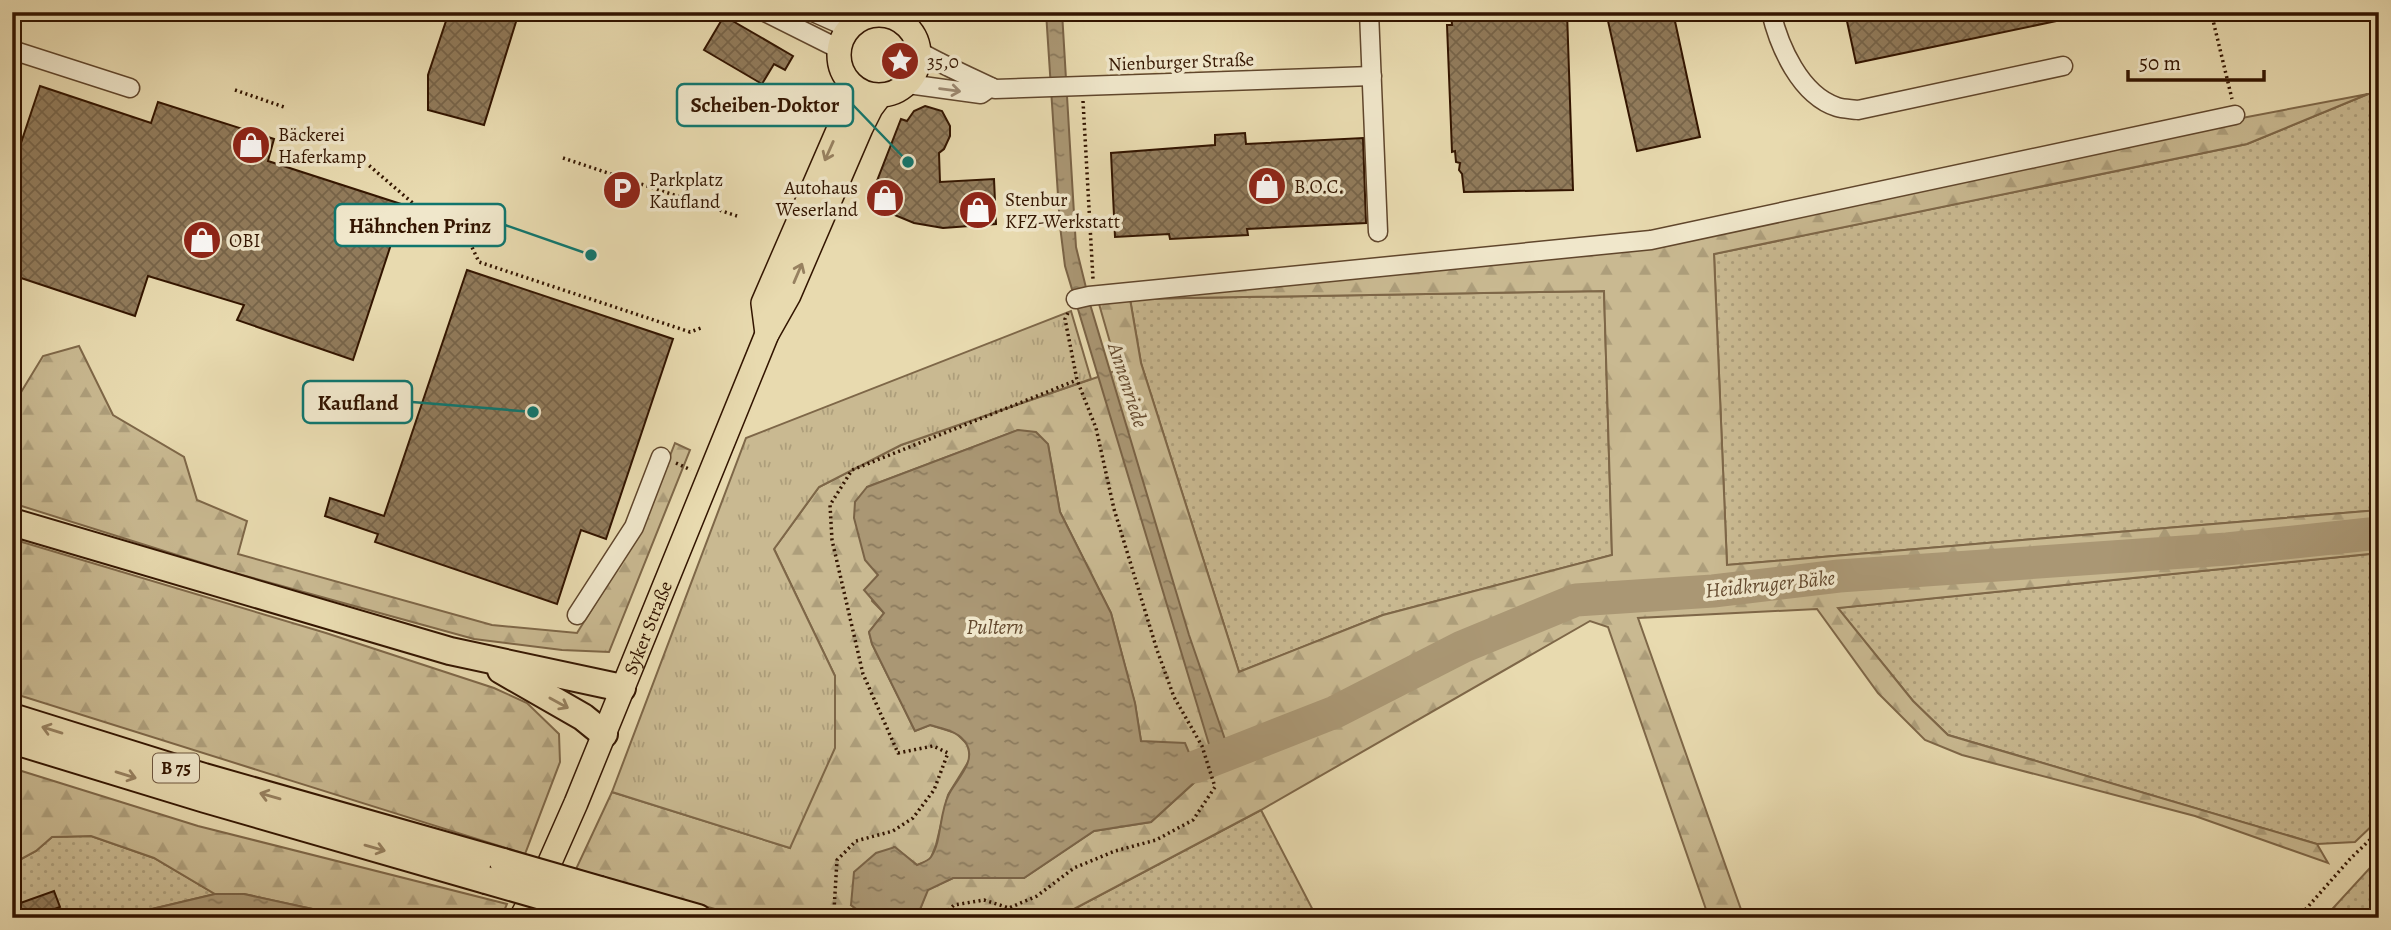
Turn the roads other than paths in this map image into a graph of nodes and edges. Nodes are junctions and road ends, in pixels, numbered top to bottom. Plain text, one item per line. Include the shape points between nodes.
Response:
1 (765, 12) edge
2 (813, 12) edge
3 (1369, 12) edge
4 (1771, 12) edge
5 (875, 14) edge
6 (907, 18) edge
7 (844, 38) junction
8 (12, 50) edge
9 (920, 52) junction
10 (2063, 66) dead end
11 (1372, 76) junction
12 (908, 84) junction
13 (130, 88) dead end
14 (991, 88) junction
15 (856, 89) junction
16 (880, 96) junction
17 (2235, 114) dead end
18 (1378, 232) dead end
19 (1088, 297) road end
20 (767, 334) junction
21 (661, 457) road end
22 (12, 522) edge
23 (577, 615) dead end
24 (479, 657) junction
25 (622, 688) junction
26 (14, 729) edge
27 (604, 734) junction
28 (594, 900) junction
29 (521, 918) edge
30 (617, 918) edge
31 (698, 918) edge

1 - 7 street
2 - 7 street
3 - 11 street
4 - 10 street via 1794,70 1812,91 1836,107 1858,110
5 - 6 main road
5 - 7 main road via 860,19
6 - 9 main road
7 - 15 main road via 839,60
8 - 13 street
9 - 12 main road
9 - 14 street, Nienburger Straße
11 - 14 street, Nienburger Straße
11 - 18 street
12 -> 14 street, Nienburger Straße via 981,94
12 - 16 main road
15 - 16 main road
15 -> 20 main road, Syker Straße via 763,303
20 -> 16 main road, Syker Straße via 789,295 870,108
17 - 19 street via 1651,240
20 - 25 main road, Syker Straße
21 - 23 street via 634,527
22 - 24 highway
24 - 25 highway
24 -> 27 highway
25 - 27 main road, Syker Straße
26 - 28 highway, B 75, bridge via 205,799
27 - 29 main road, Syker Straße
28 - 30 highway, B 75
28 - 31 highway, B 75

